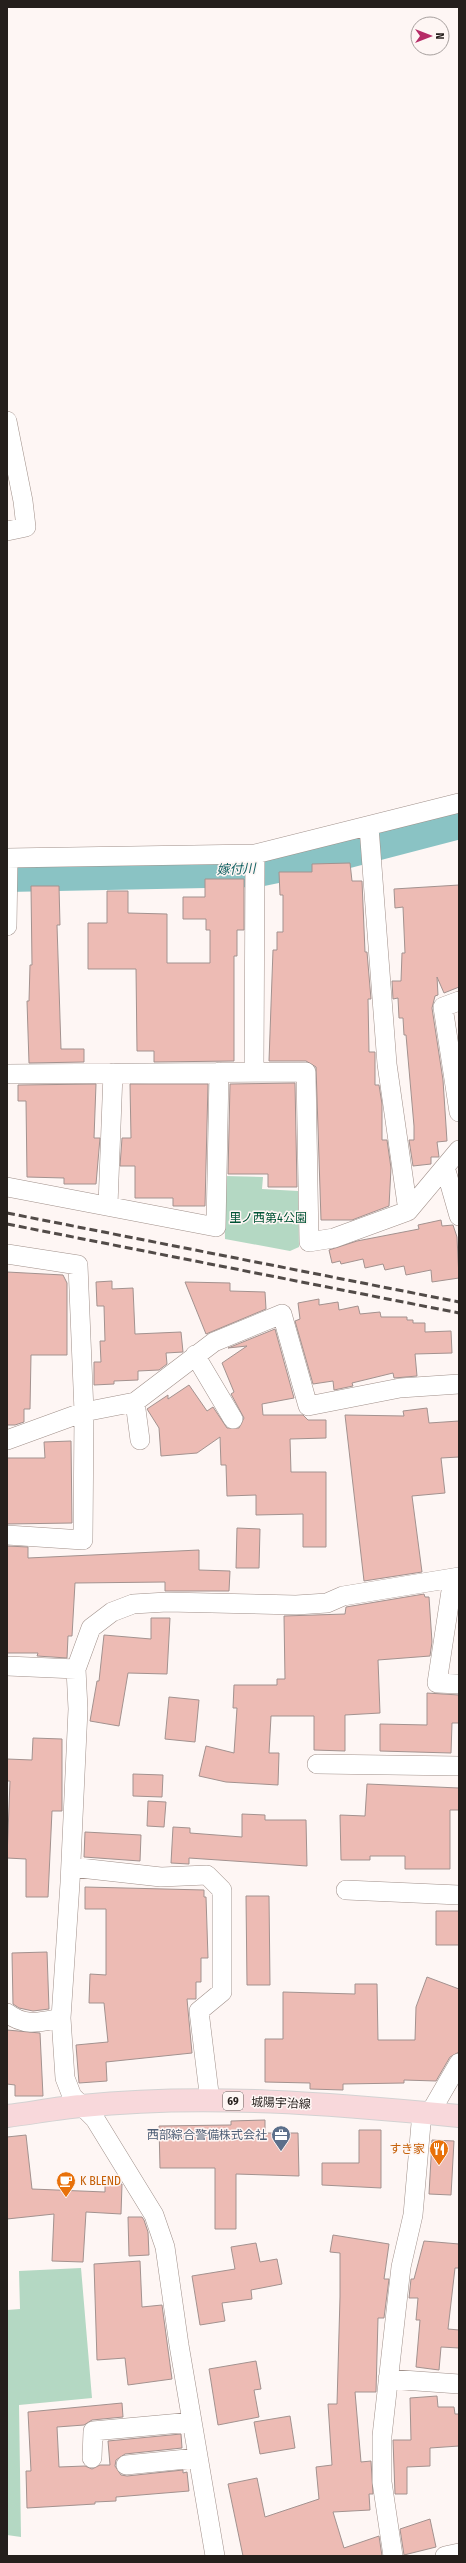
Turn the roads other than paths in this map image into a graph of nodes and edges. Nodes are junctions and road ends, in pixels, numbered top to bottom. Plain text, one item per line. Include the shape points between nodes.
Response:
1 (7, 421) edge
2 (7, 531) edge
3 (459, 803) edge
4 (369, 827) junction
5 (255, 854) junction
6 (7, 858) edge
7 (8, 883) edge
8 (7, 926) edge
9 (459, 1001) edge
10 (219, 1072) junction
11 (254, 1072) junction
12 (113, 1073) junction
13 (7, 1074) edge
14 (459, 1112) edge
15 (459, 1150) edge
16 (445, 1167) junction
17 (7, 1187) edge
18 (108, 1205) junction
19 (408, 1211) junction
20 (459, 1216) edge
21 (7, 1254) edge
22 (195, 1355) junction
23 (459, 1384) edge
24 (135, 1402) junction
25 (84, 1412) junction
26 (233, 1419) dead end
27 (7, 1440) edge
28 (140, 1440) dead end
29 (7, 1535) edge
30 (456, 1577) edge
31 (7, 1666) edge
32 (76, 1669) junction
33 (459, 1684) edge
34 (317, 1764) dead end
35 (459, 1766) edge
36 (71, 1867) junction
37 (346, 1890) dead end
38 (459, 1895) edge
39 (7, 2013) edge
40 (61, 2018) junction
41 (459, 2063) edge
42 (210, 2100) junction
43 (82, 2106) junction
44 (426, 2113) junction
45 (7, 2116) edge
46 (459, 2116) edge
47 (388, 2379) junction
48 (459, 2384) edge
49 (192, 2422) junction
50 (92, 2458) dead end
51 (198, 2458) junction
52 (126, 2465) dead end
53 (459, 2553) edge
54 (215, 2556) edge
55 (393, 2556) edge
56 (445, 2556) edge

1 - 2 street via 26,527
3 - 4 street
4 - 5 street
4 - 19 street via 387,1064
5 - 6 street
5 - 11 street
6 - 7 street
7 - 8 street
9 - 14 street via 443,1007
10 - 11 street
10 - 12 street
10 - 18 street via 216,1228
11 - 19 street via 306,1072 308,1242 334,1238
12 - 13 street
12 - 18 street
15 - 16 street
16 - 19 street
16 - 20 street
17 - 18 street
21 - 25 street via 78,1265
22 - 23 street via 214,1342 282,1314 308,1406 400,1388
22 - 24 street
22 - 26 street
24 - 25 street
24 - 28 street
25 - 27 street
25 - 29 street via 83,1540
30 - 32 street via 343,1596 327,1603 133,1604 112,1612 91,1628
30 - 33 street via 437,1683
31 - 32 street
32 - 36 street via 78,1710
34 - 35 street
36 - 40 street
36 - 42 street via 161,1876 207,1875 222,1890 222,1992 199,2011
37 - 38 street
39 - 40 street via 18,2021 39,2022
40 - 43 street via 65,2078 72,2096
41 - 44 street
42 - 43 main road, 城陽宇治線 / 69
42 - 44 main road, 城陽宇治線 / 69 via 308,2103
43 - 45 main road, 城陽宇治線 / 69
43 - 49 street via 95,2118 154,2215 165,2247
44 - 46 main road, 城陽宇治線 / 69
44 - 47 street via 412,2215 401,2267
47 - 48 street
47 - 55 street via 382,2436 382,2482
49 - 50 street via 93,2431
49 - 51 street
51 - 52 street
51 - 54 street
53 - 56 street

